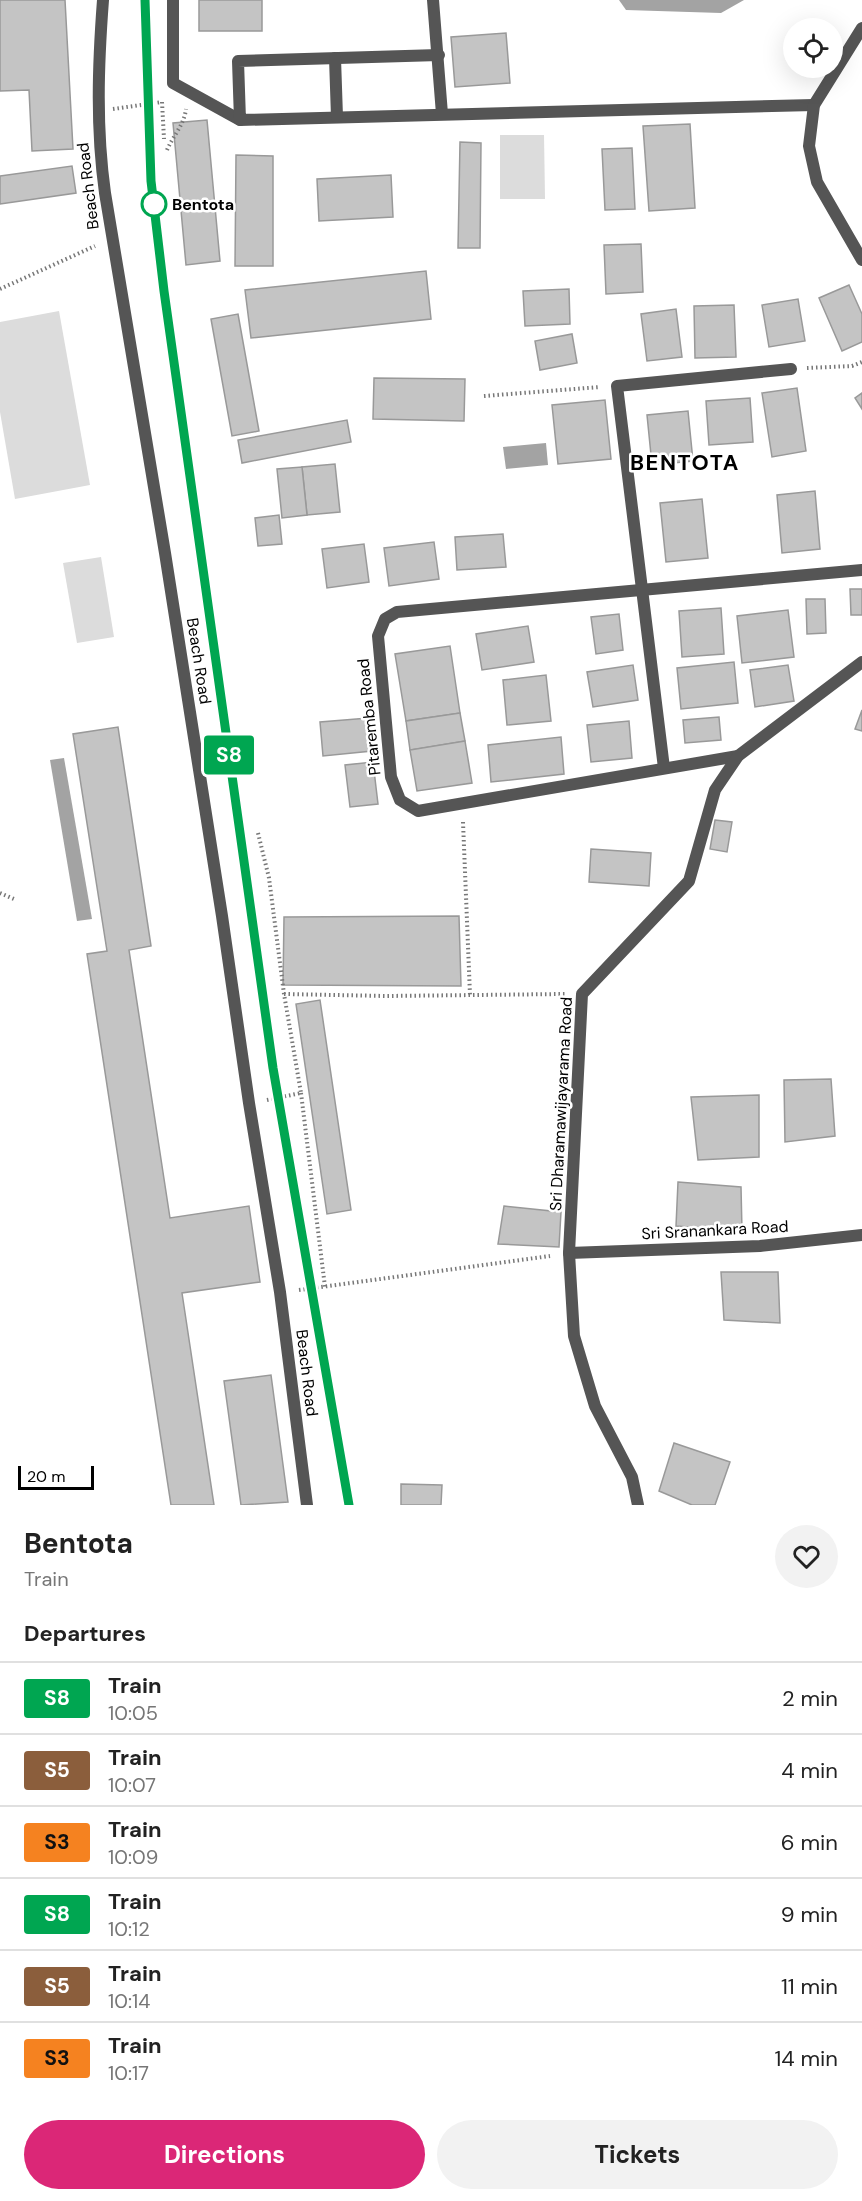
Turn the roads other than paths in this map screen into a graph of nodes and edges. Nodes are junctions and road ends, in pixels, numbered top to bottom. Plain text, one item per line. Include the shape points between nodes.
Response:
1 (103, 0) edge
2 (173, 0) edge
3 (433, 0) edge
4 (862, 28) edge
5 (439, 55) junction
6 (335, 58) junction
7 (814, 105) junction
8 (442, 114) junction
9 (337, 117) junction
10 (240, 120) junction
11 (862, 260) edge
12 (791, 369) road end
13 (862, 570) edge
14 (642, 591) junction
15 (862, 662) edge
16 (738, 756) junction
17 (664, 768) junction
18 (862, 1235) edge
19 (569, 1253) junction
20 (307, 1505) edge
21 (638, 1505) edge

1 - 20 street, Beach Road via 99,147 111,238 222,916 280,1292
2 - 10 street via 173,83
3 - 5 street
4 - 7 street
5 - 6 street
5 - 8 street
6 - 9 street
6 - 10 street via 238,61
7 - 8 street
7 - 11 street via 809,146 818,182
8 - 9 street
9 - 10 street
12 - 14 street via 617,386
13 - 14 street, Pitaremba Road
14 - 17 street
14 - 17 street, Pitaremba Road via 397,612 385,619 378,636 391,777 400,800 418,811
15 - 16 street, Sri Dharamawijayarama Road
16 - 17 street, Pitaremba Road
16 - 19 street, Sri Dharamawijayarama Road via 715,790 689,881 582,994
18 - 19 street, Sri Sranankara Road via 760,1246
19 - 21 street, Sri Dharamawijayarama Road via 574,1336 595,1406 632,1477

